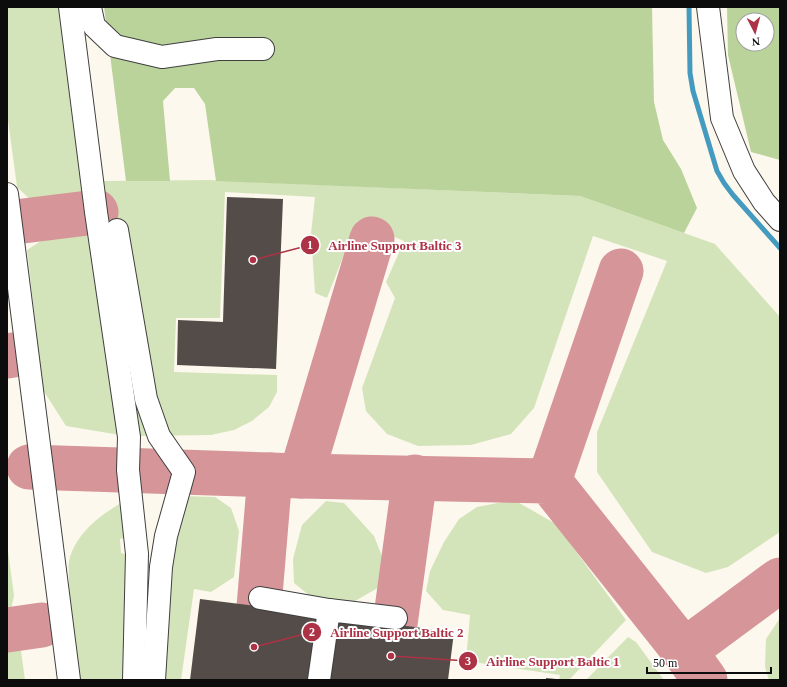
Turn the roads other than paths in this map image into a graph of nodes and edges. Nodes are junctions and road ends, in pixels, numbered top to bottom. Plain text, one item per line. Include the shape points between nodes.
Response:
1 (70, 7) edge
2 (90, 7) edge
3 (708, 7) edge
4 (263, 49) dead end
5 (7, 194) edge
6 (780, 220) edge
7 (117, 230) dead end
8 (260, 598) dead end
9 (329, 610) junction
10 (396, 618) dead end
11 (69, 680) edge
12 (134, 680) edge
13 (154, 680) edge
14 (319, 680) edge

1 - 12 lane via 128,437 128,470 137,554
2 - 4 lane via 94,26 115,46 162,57 217,49
3 - 6 lane via 722,118 744,171 764,202
5 - 11 lane
7 - 13 lane via 146,399 159,436 184,472 166,536 161,567
8 - 9 lane
9 - 10 lane
9 - 14 lane

